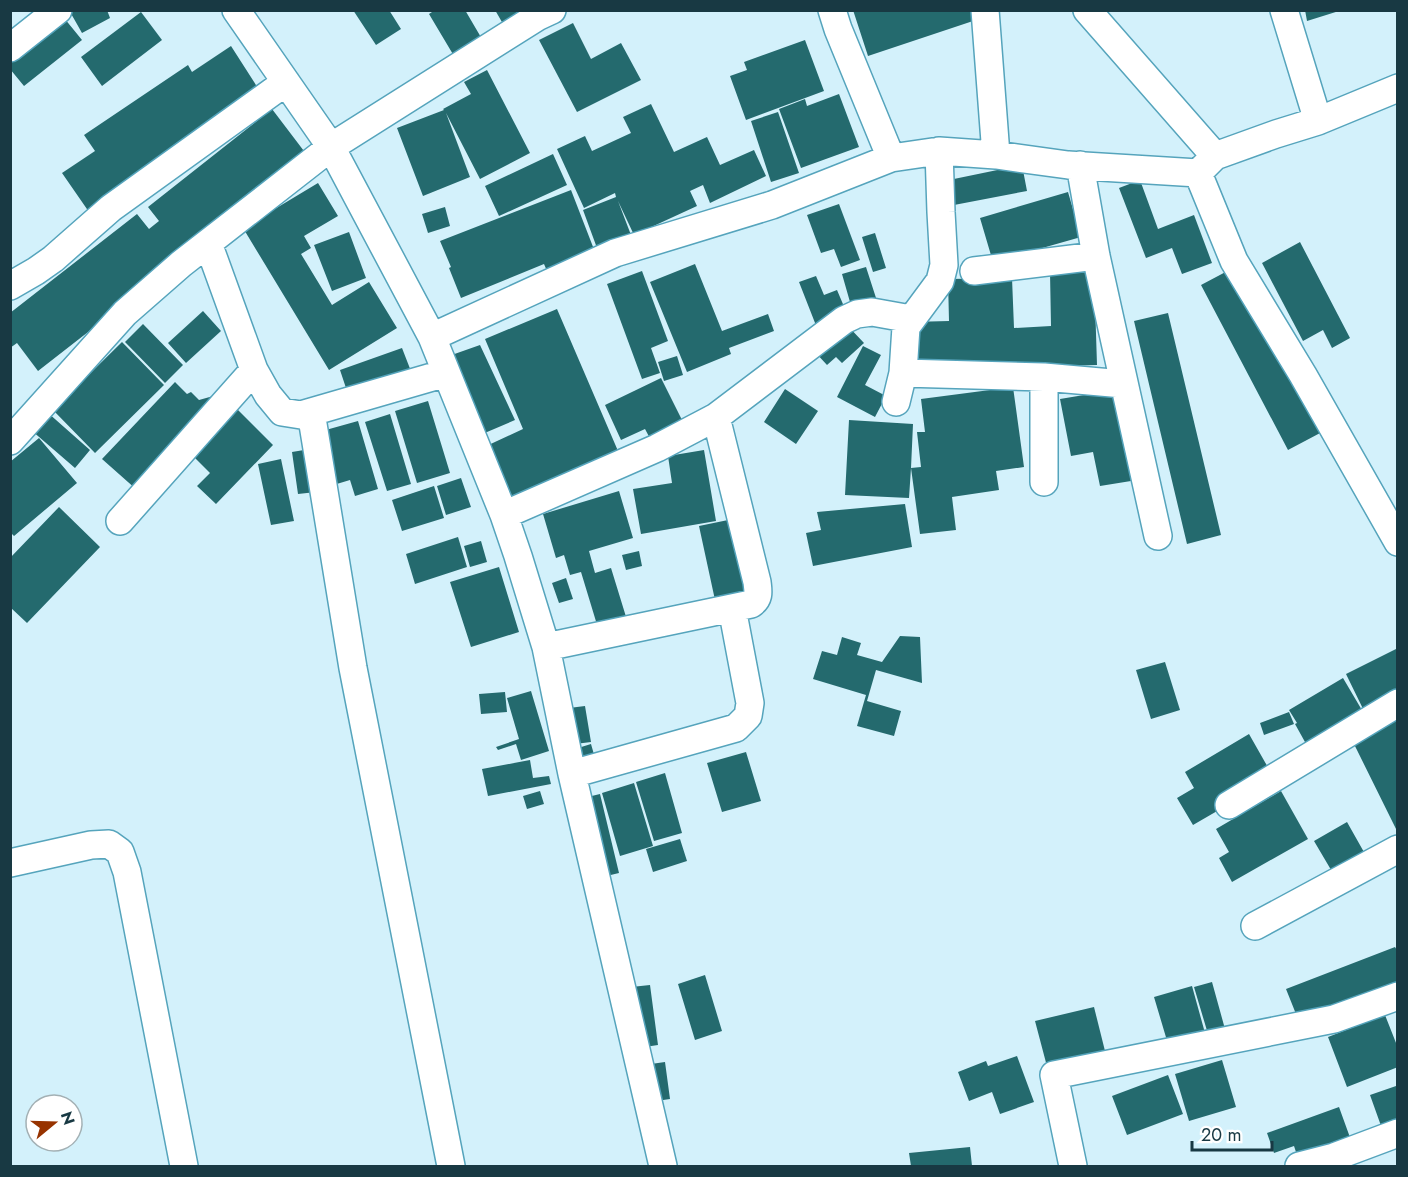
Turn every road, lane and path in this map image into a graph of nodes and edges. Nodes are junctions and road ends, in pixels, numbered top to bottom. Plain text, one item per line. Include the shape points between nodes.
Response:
1 (58, 10) edge
2 (236, 10) edge
3 (552, 10) edge
4 (832, 10) edge
5 (985, 10) edge
6 (1284, 10) edge
7 (1090, 12) edge
8 (10, 48) edge
9 (286, 82) junction
10 (1398, 88) edge
11 (1318, 121) junction
12 (332, 147) junction
13 (939, 151) junction
14 (996, 155) junction
15 (891, 158) junction
16 (1214, 160) junction
17 (1080, 165) junction
18 (208, 243) junction
19 (1096, 256) junction
20 (974, 271) dead end
21 (10, 286) edge
22 (911, 319) junction
23 (432, 337) junction
24 (254, 370) junction
25 (446, 373) junction
26 (903, 373) junction
27 (1044, 377) junction
28 (1123, 384) junction
29 (896, 402) dead end
30 (311, 412) junction
31 (716, 417) junction
32 (10, 441) edge
33 (1044, 482) dead end
34 (504, 515) junction
35 (120, 521) dead end
36 (1158, 536) dead end
37 (1398, 542) edge
38 (732, 608) junction
39 (546, 647) junction
40 (1398, 703) edge
41 (572, 774) junction
42 (1229, 805) dead end
43 (1398, 849) edge
44 (10, 863) edge
45 (1255, 926) dead end
46 (1398, 996) edge
47 (1398, 1133) edge
48 (184, 1167) edge
49 (451, 1167) edge
50 (663, 1167) edge
51 (1073, 1167) edge
52 (1299, 1167) edge

1 - 8 street
2 - 9 street
3 - 12 street
4 - 15 street
5 - 14 street
6 - 11 street
7 - 16 street
9 - 12 street
9 - 21 street via 111,208 53,259
10 - 11 street
11 - 16 street
12 - 18 street
12 - 23 street
13 - 14 street
13 - 15 street
13 - 22 street via 944,265 940,281
14 - 17 street
15 - 23 street via 772,205 615,253
16 - 17 street
16 - 37 street via 1234,261
17 - 19 street
18 - 24 street
18 - 32 street via 126,313
19 - 20 street
19 - 28 street
22 - 26 street via 906,327
22 - 31 street via 872,312 844,320
23 - 25 street
24 - 30 street via 282,412
24 - 35 street
25 - 30 street
25 - 34 street
26 - 27 street
26 - 29 street
27 - 28 street
27 - 33 street
28 - 36 street
30 - 49 street via 353,668
31 - 34 street via 657,448
31 - 38 street via 759,596 751,604
34 - 39 street
38 - 39 street
38 - 41 street via 750,703 748,716 736,728
39 - 41 street
40 - 42 street
41 - 50 street
43 - 45 street
44 - 48 street via 91,845 109,844 120,852
46 - 51 street via 1334,1019 1054,1075
47 - 52 street

